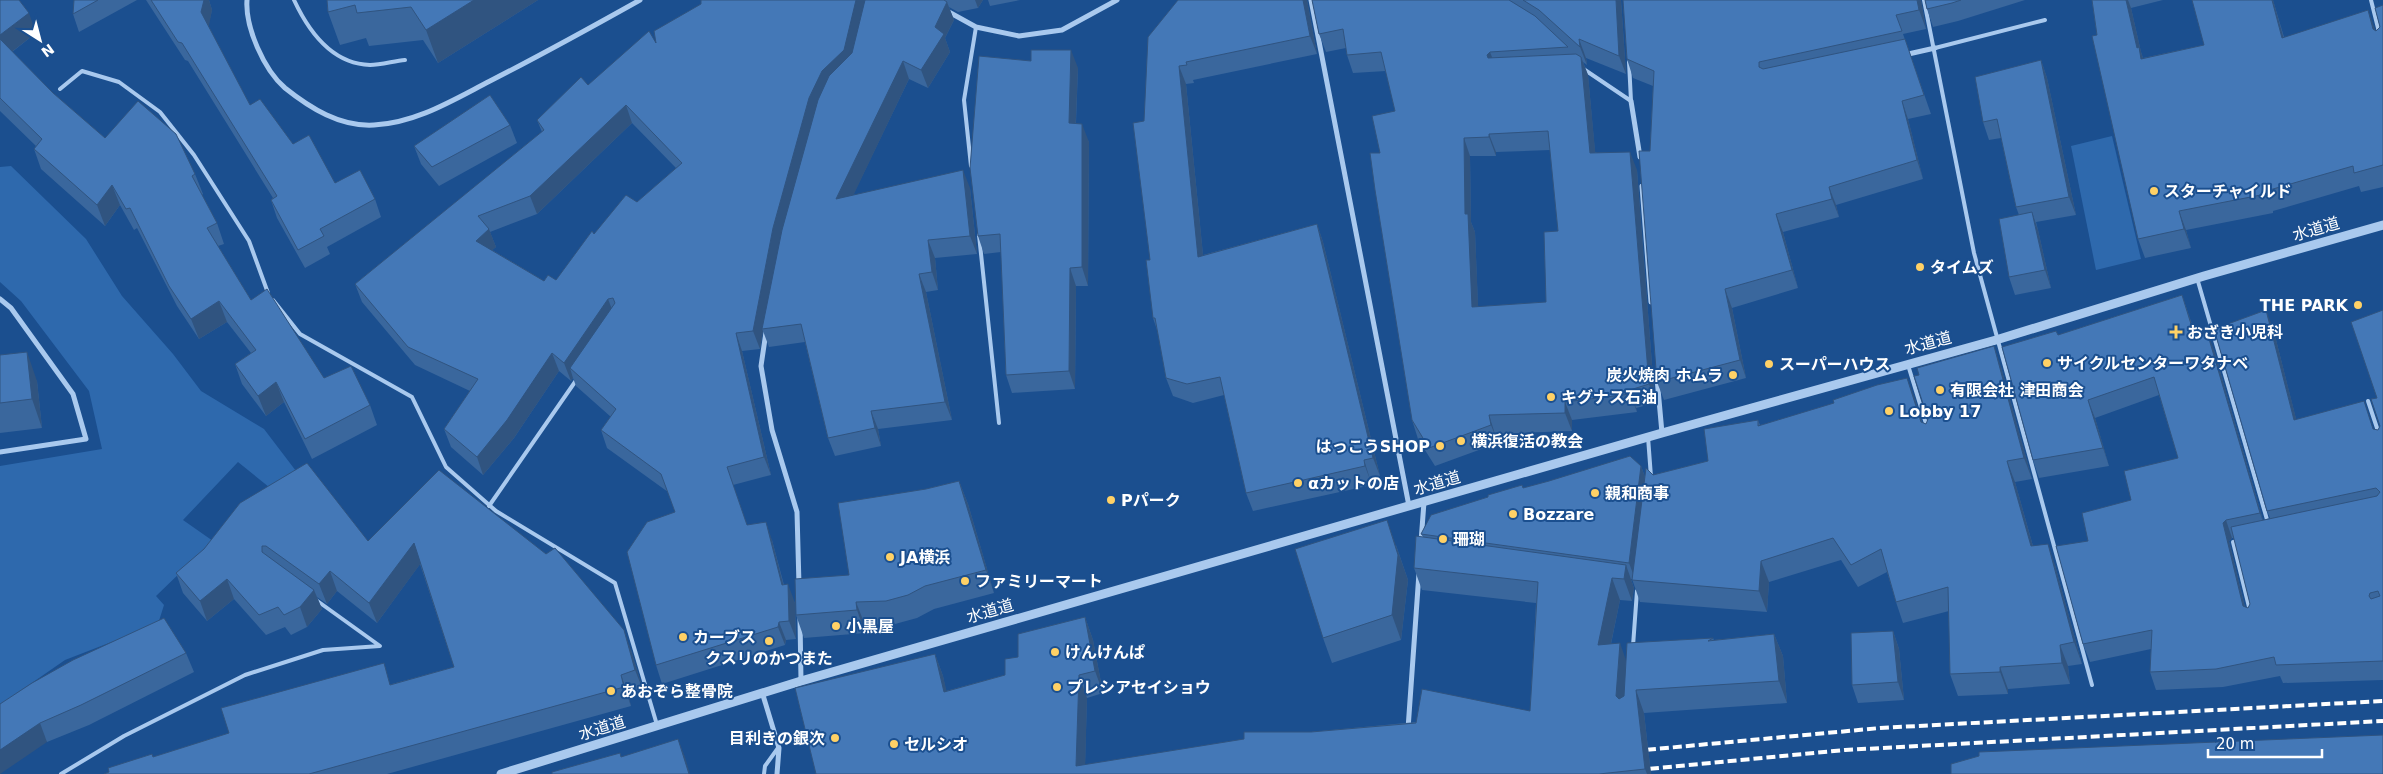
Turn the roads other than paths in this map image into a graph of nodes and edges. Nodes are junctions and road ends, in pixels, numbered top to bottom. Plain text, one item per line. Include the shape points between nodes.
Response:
1 (247, 0) edge
2 (294, 0) edge
3 (640, 0) edge
4 (1117, 0) edge
5 (1311, 0) edge
6 (1924, 0) edge
7 (2371, 0) edge
8 (941, 8) edge
9 (2044, 20) dead end
10 (976, 27) junction
11 (2381, 40) edge
12 (1935, 48) junction
13 (1628, 55) edge
14 (1896, 56) edge
15 (405, 60) dead end
16 (1577, 62) edge
17 (1584, 68) junction
18 (1574, 69) edge
19 (60, 89) dead end
20 (1631, 101) junction
21 (1640, 162) edge
22 (972, 168) edge
23 (1642, 181) edge
24 (2383, 225) edge
25 (978, 227) edge
26 (2197, 278) junction
27 (0, 299) edge
28 (1651, 305) edge
29 (767, 330) edge
30 (1996, 340) junction
31 (1908, 365) junction
32 (1657, 374) edge
33 (579, 376) edge
34 (2368, 401) dead end
35 (999, 423) dead end
36 (1662, 433) junction
37 (1929, 433) edge
38 (2380, 436) edge
39 (1648, 437) junction
40 (0, 452) edge
41 (1651, 480) edge
42 (1424, 502) junction
43 (489, 506) junction
44 (1408, 506) junction
45 (2268, 524) edge
46 (2242, 540) edge
47 (1421, 546) edge
48 (1420, 564) edge
49 (1638, 584) edge
50 (799, 595) edge
51 (311, 596) edge
52 (800, 614) edge
53 (2250, 614) edge
54 (1632, 649) edge
55 (801, 681) junction
56 (2092, 685) dead end
57 (762, 692) junction
58 (658, 727) junction
59 (1408, 730) edge
60 (778, 748) junction
61 (61, 774) edge
62 (501, 774) edge
63 (764, 774) edge
64 (777, 774) edge

1 - 3 street via 255,44 279,82 307,105 337,120 373,125 406,120 434,109
2 - 15 lane via 304,22 323,44 345,59 369,65
4 - 10 street via 1062,30 1019,36
5 - 44 street
6 - 12 lane
7 - 11 lane
8 - 10 street
9 - 12 lane
10 - 22 lane via 964,100
12 - 14 street
12 - 30 lane via 1974,253
13 - 20 lane
16 - 17 lane
17 - 18 lane
17 - 20 lane
19 - 43 lane via 82,71 119,82 160,112 194,155 249,241 268,293 300,334 412,397 446,467
20 - 21 street
23 - 28 street
24 - 26 street, 水道道
25 - 35 lane
26 - 30 street, 水道道
26 - 45 lane
27 - 40 street via 11,308 73,394 86,439
29 - 50 street via 761,366 772,430 797,512
30 - 31 street, 水道道
30 - 56 lane
31 - 36 street, 水道道
31 - 37 lane
32 - 36 street
33 - 43 lane
34 - 38 lane
36 - 39 street, 水道道
39 - 41 lane
39 - 42 street, 水道道
42 - 44 street, 水道道
42 - 47 street
43 - 58 lane via 615,584
44 - 55 street, 水道道
46 - 53 lane via 2233,542
48 - 59 street
49 - 54 lane
51 - 61 lane via 380,646 323,650 245,675 124,736
52 - 55 street
55 - 57 street, 水道道
57 - 58 street, 水道道
57 - 60 street
58 - 62 street, 水道道
60 - 63 lane via 765,766
60 - 64 street

